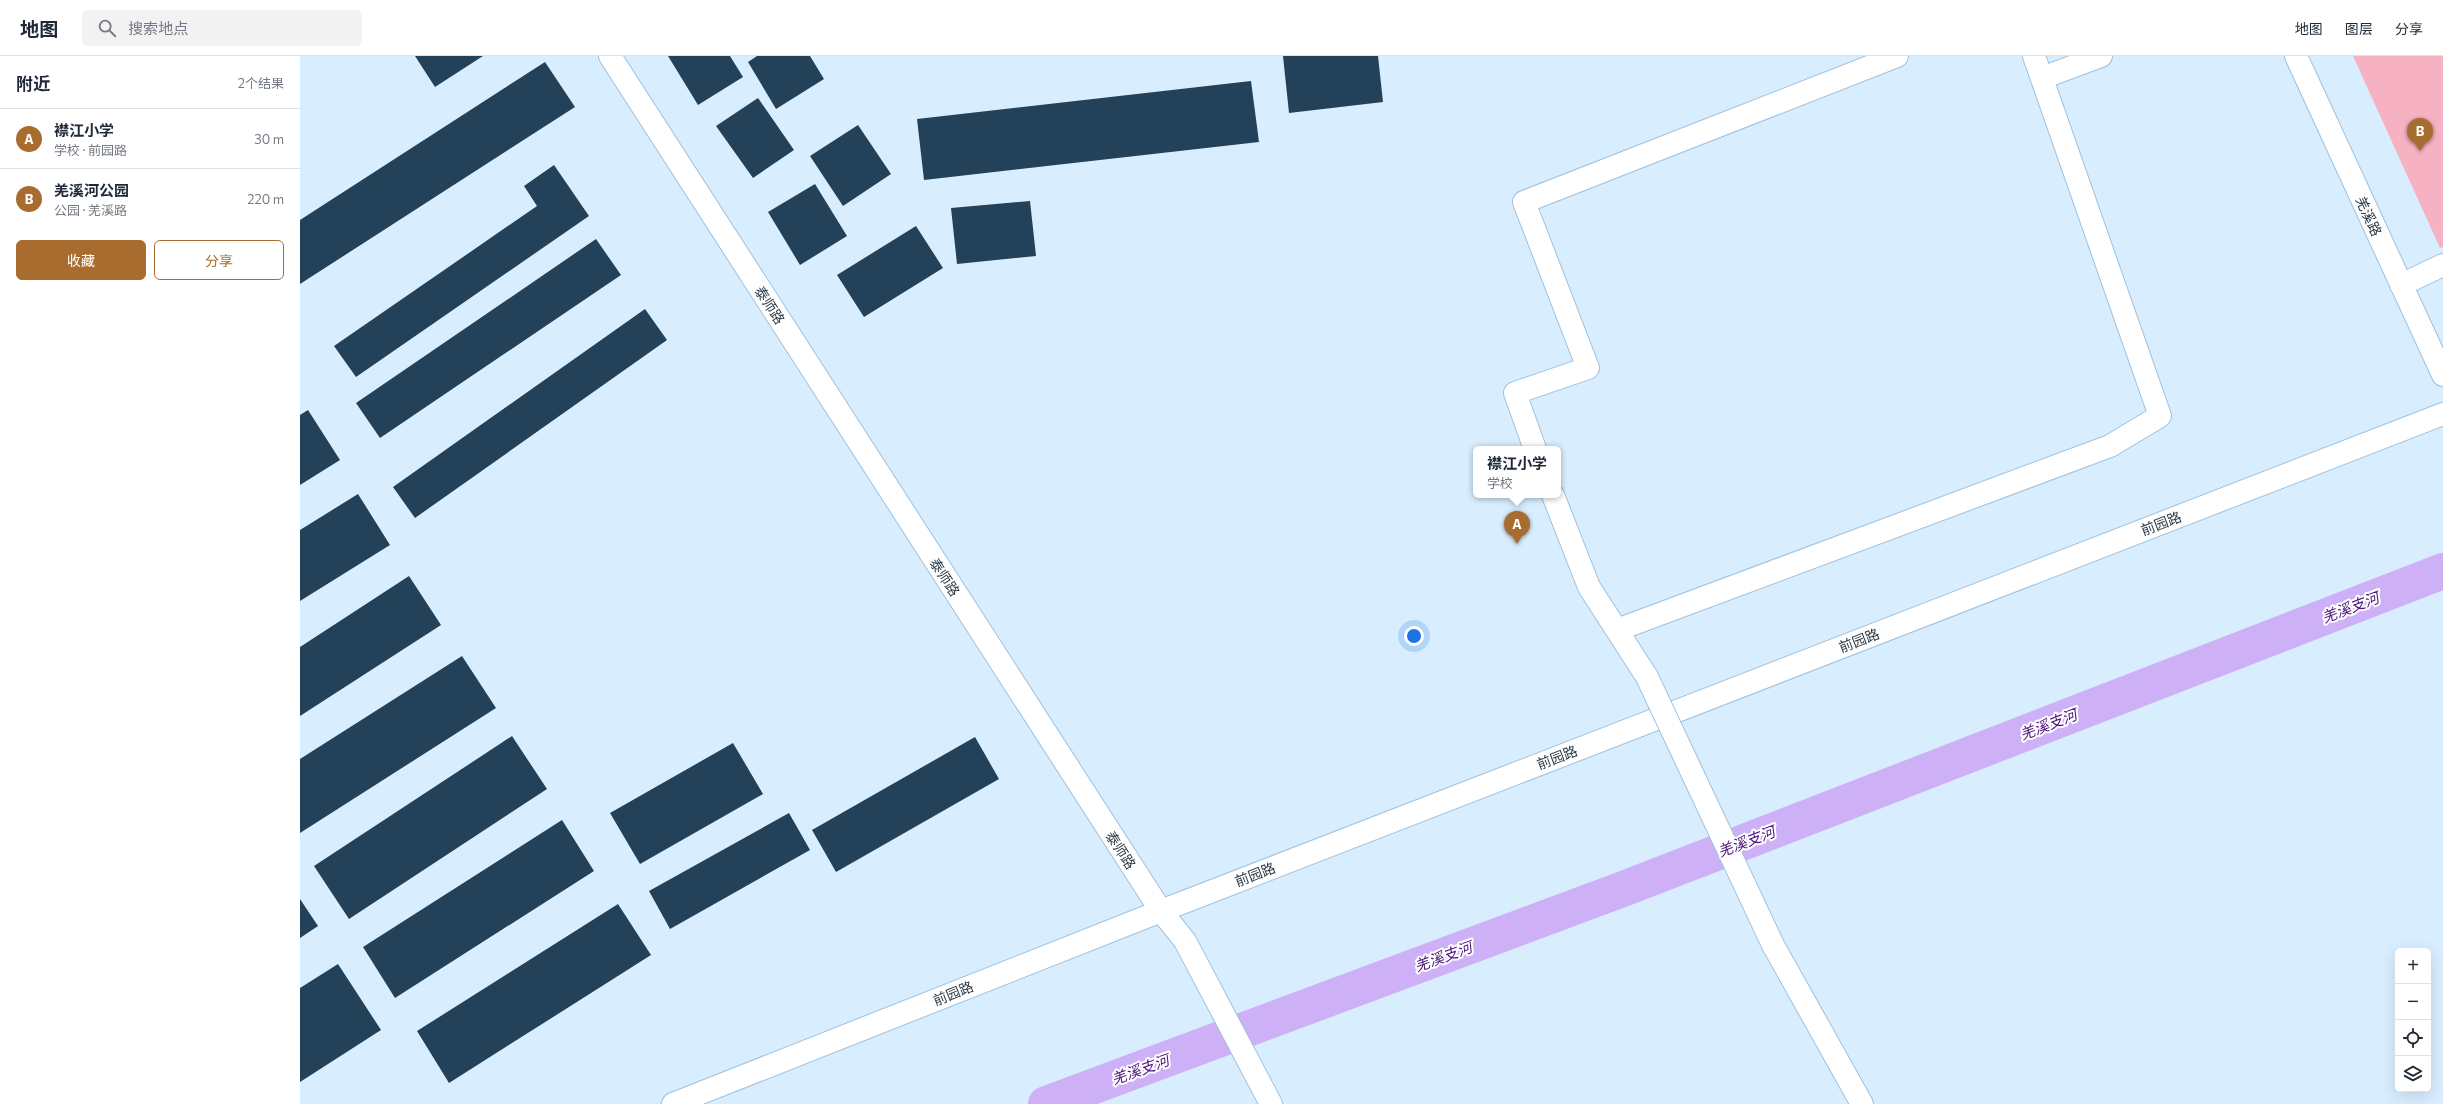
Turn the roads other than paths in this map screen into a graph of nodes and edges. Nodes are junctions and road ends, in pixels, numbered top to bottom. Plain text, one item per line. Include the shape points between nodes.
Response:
1 (610, 56) edge
2 (1897, 56) edge
3 (2034, 56) edge
4 (2100, 56) edge
5 (2296, 56) edge
6 (2042, 78) junction
7 (2443, 265) edge
8 (2401, 285) junction
9 (2443, 375) edge
10 (2443, 414) edge
11 (1534, 446) edge
12 (1554, 498) edge
13 (1617, 630) junction
14 (1160, 911) junction
15 (672, 1104) edge
16 (1271, 1104) edge
17 (1862, 1104) edge

1 - 14 street, 泰师路
2 - 11 street via 1524,202 1588,368 1515,393
3 - 6 street
4 - 6 street
5 - 8 street, 羌溪路
6 - 13 street via 2160,416 2110,446
7 - 8 street
8 - 9 street, 羌溪路
10 - 14 street, 前园路
12 - 13 street via 1589,587
13 - 17 street, bridge via 1647,677 1773,945
14 - 15 street, 前园路
14 - 16 street, 泰师路 via 1185,941

